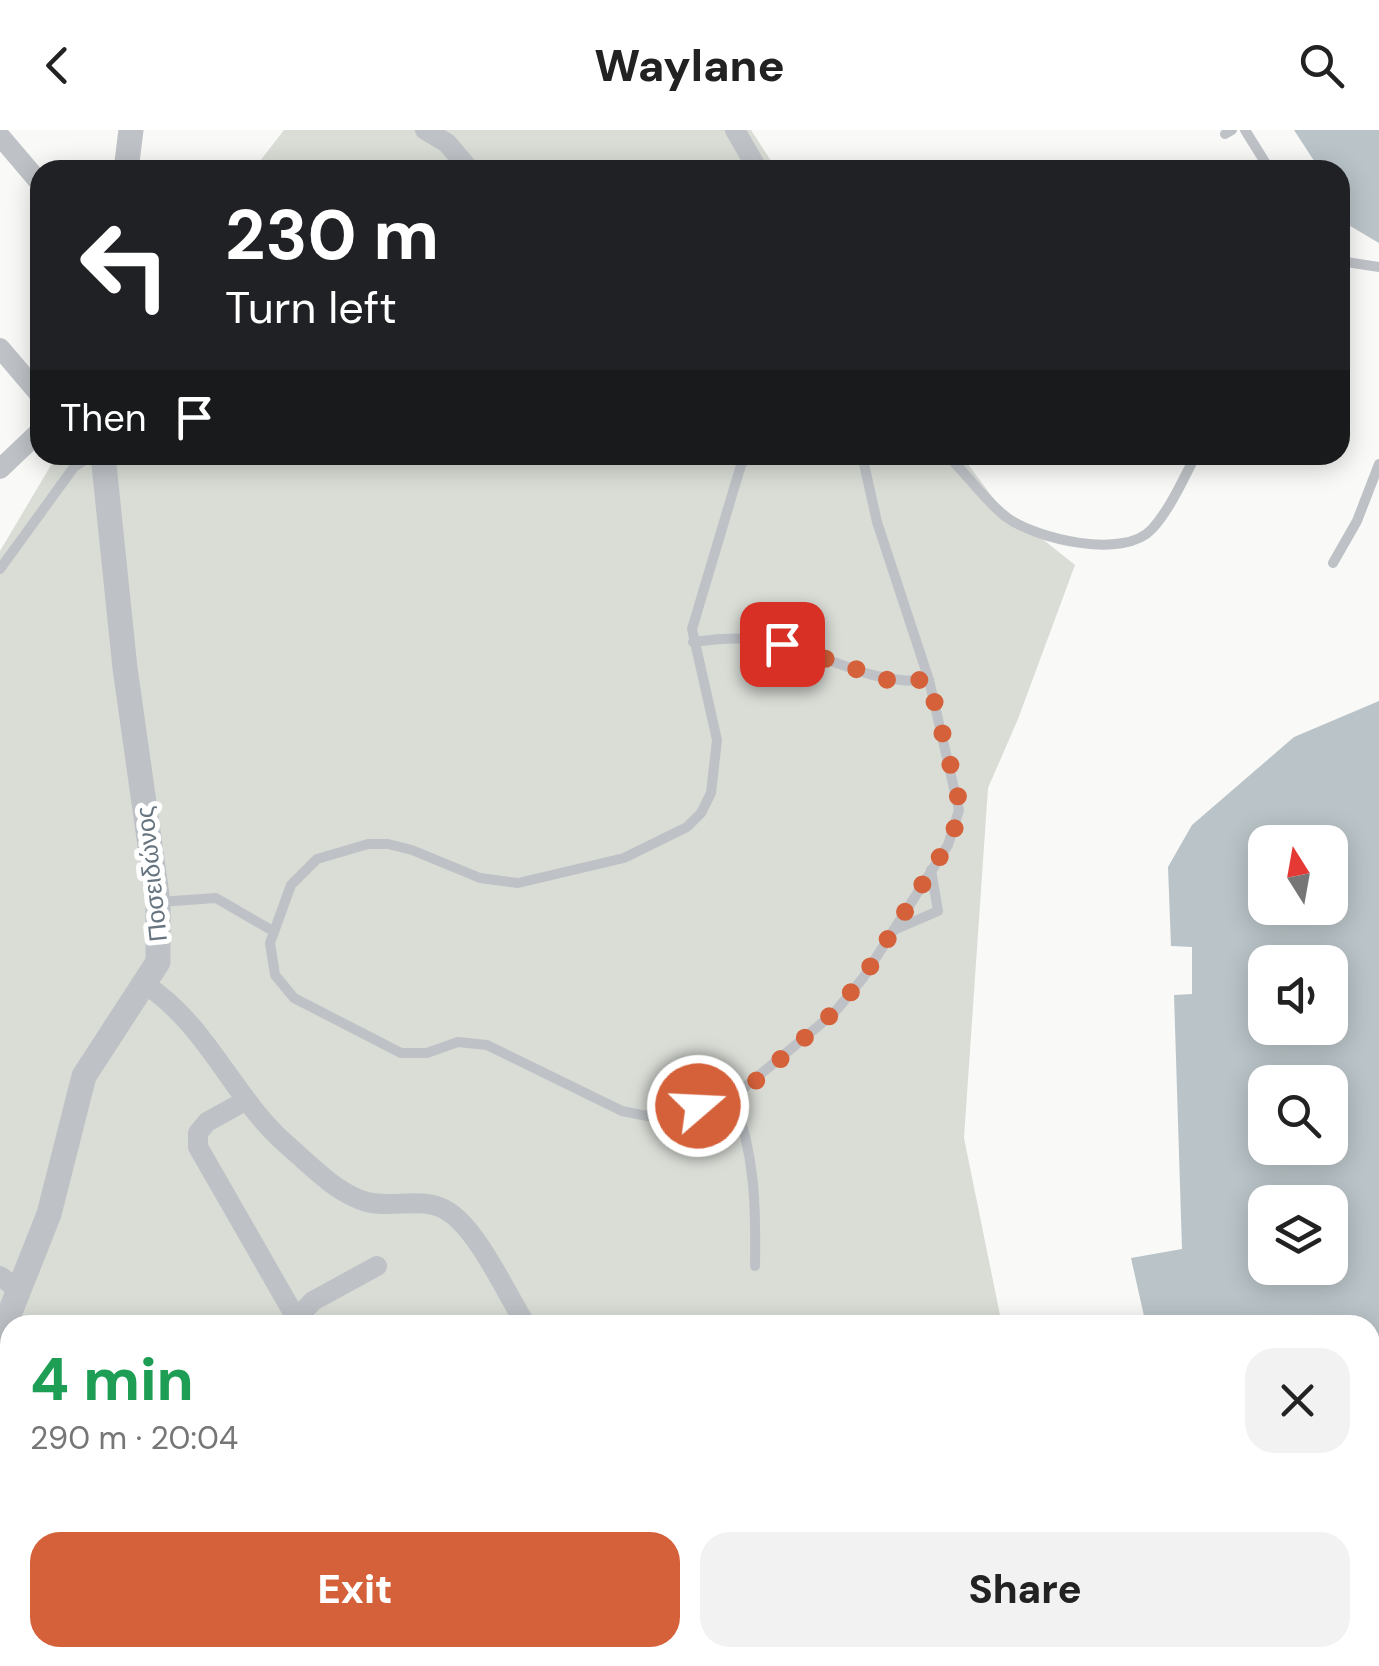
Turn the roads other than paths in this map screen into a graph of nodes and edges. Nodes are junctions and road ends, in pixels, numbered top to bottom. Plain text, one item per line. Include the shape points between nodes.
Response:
1 (131, 130) edge
2 (425, 130) edge
3 (735, 130) edge
4 (1246, 130) edge
5 (2, 144) edge
6 (127, 160) edge
7 (461, 160) edge
8 (752, 160) edge
9 (1264, 160) edge
10 (30, 173) edge
11 (1350, 263) edge
12 (1379, 268) edge
13 (0, 348) edge
14 (30, 383) edge
15 (30, 440) edge
16 (1379, 464) edge
17 (77, 465) edge
18 (104, 465) edge
19 (740, 465) edge
20 (864, 465) edge
21 (958, 465) edge
22 (1190, 465) edge
23 (0, 469) edge
24 (1333, 562) dead end
25 (0, 569) edge
26 (693, 642) junction
27 (929, 680) junction
28 (931, 870) junction
29 (158, 902) junction
30 (273, 931) junction
31 (892, 931) junction
32 (146, 985) junction
33 (734, 1097) junction
34 (245, 1101) junction
35 (377, 1266) dead end
36 (755, 1266) dead end
37 (8, 1282) edge
38 (6, 1315) edge
39 (292, 1315) edge
40 (302, 1315) edge
41 (520, 1315) edge

1 - 6 street
2 - 7 street
3 - 8 street
4 - 9 lane
5 - 10 street
11 - 12 lane
13 - 14 street
15 - 23 street
16 - 24 lane
17 - 25 lane
18 - 29 street, Ποσειδώνος
19 - 26 lane via 693,619
20 - 27 lane
21 - 22 lane via 1022,528 1097,544 1130,542 1152,529
26 - 27 lane via 754,639 888,680
26 - 30 lane via 715,728 716,766 711,794 687,827 624,858 518,883 480,878 412,850 368,844 317,859 301,872
27 - 28 lane via 959,810
28 - 31 lane
28 - 31 lane via 938,911
29 - 30 lane via 216,898
29 - 32 street, Ποσειδώνος via 158,962
30 - 33 lane via 271,959 282,987 388,1048 415,1054 458,1042 487,1044 634,1115
31 - 33 lane via 834,1012
32 - 34 street via 184,1015
32 - 37 street, Ποσειδώνος via 84,1076 48,1214
33 - 36 lane via 755,1176
34 - 39 street via 207,1122 198,1147
34 - 41 street via 350,1194 382,1204 436,1204 453,1214
35 - 40 street via 314,1301
37 - 38 street, Ποσειδώνος

